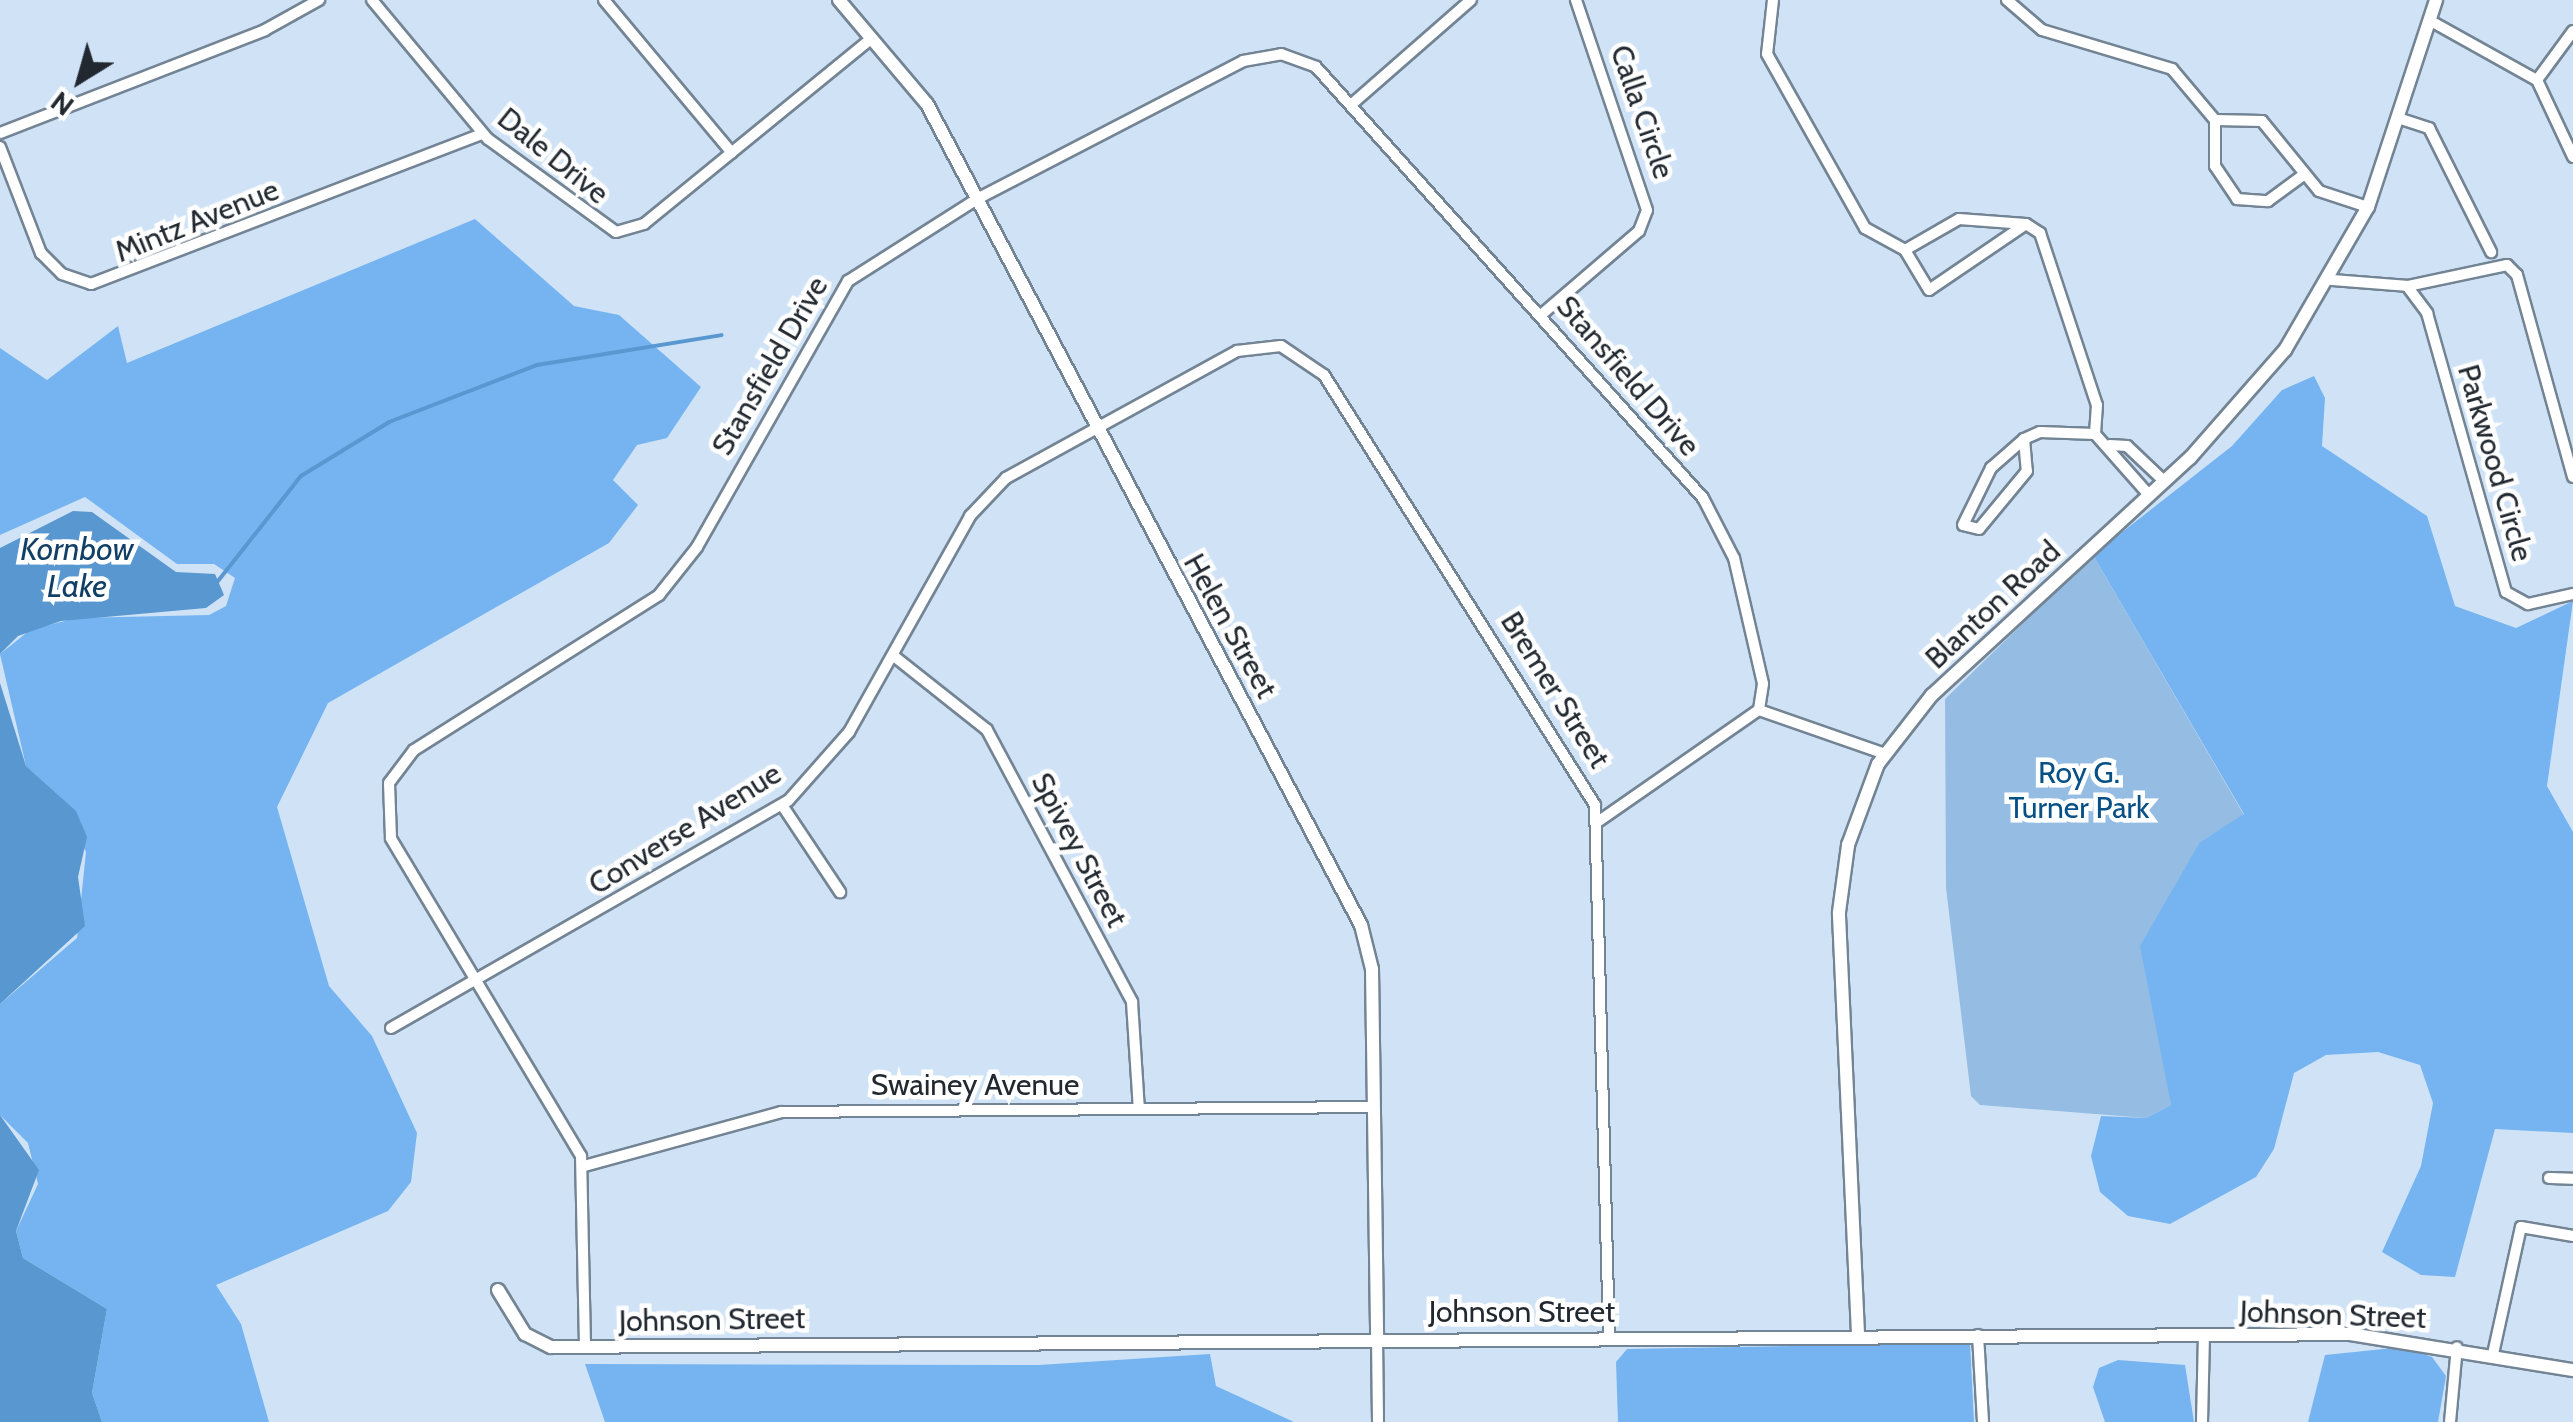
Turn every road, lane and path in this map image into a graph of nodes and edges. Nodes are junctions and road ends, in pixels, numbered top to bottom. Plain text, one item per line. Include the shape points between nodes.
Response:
1 (319, 0) edge
2 (372, 0) edge
3 (604, 0) edge
4 (839, 0) edge
5 (1470, 0) edge
6 (1576, 0) edge
7 (1773, 0) edge
8 (2007, 0) edge
9 (2436, 0) edge
10 (2430, 20) junction
11 (2573, 31) edge
12 (872, 38) junction
13 (2537, 80) junction
14 (1352, 104) junction
15 (2398, 118) junction
16 (2215, 120) junction
17 (0, 133) edge
18 (482, 134) junction
19 (0, 147) edge
20 (732, 153) junction
21 (2573, 157) edge
22 (2302, 176) junction
23 (977, 199) junction
24 (2368, 207) junction
25 (2026, 224) junction
26 (1904, 250) junction
27 (2491, 252) dead end
28 (2331, 280) junction
29 (2407, 286) junction
30 (1541, 315) junction
31 (1093, 428) junction
32 (2095, 434) junction
33 (2024, 439) junction
34 (2110, 445) junction
35 (2573, 478) edge
36 (2162, 480) junction
37 (2148, 494) junction
38 (2573, 594) edge
39 (895, 656) junction
40 (1759, 710) junction
41 (1884, 754) junction
42 (782, 805) junction
43 (1600, 821) junction
44 (840, 892) dead end
45 (479, 981) junction
46 (390, 1028) dead end
47 (1374, 1107) junction
48 (1140, 1109) junction
49 (584, 1166) junction
50 (2549, 1178) dead end
51 (2573, 1178) edge
52 (2573, 1236) edge
53 (498, 1290) dead end
54 (1858, 1334) junction
55 (1978, 1335) junction
56 (1610, 1336) junction
57 (2204, 1337) junction
58 (1377, 1338) junction
59 (584, 1346) junction
60 (2458, 1346) junction
61 (2492, 1354) junction
62 (2573, 1370) edge
63 (1378, 1422) edge
64 (1983, 1422) edge
65 (2202, 1422) edge
66 (2450, 1422) edge

1 - 17 street via 266,30
2 - 18 street, Dale Drive
3 - 20 street
4 - 12 street, Helen Street
5 - 14 street
6 - 30 street, Calla Circle via 1648,210 1639,231
7 - 26 street via 1768,54 1866,228
8 - 16 street via 2042,30 2172,69
9 - 10 street, Blanton Road
10 - 13 street
10 - 15 street, Blanton Road
11 - 13 street
12 - 20 street, Dale Drive
12 - 23 street, Helen Street via 927,104
13 - 21 street
14 - 23 street, Stansfield Drive via 1303,60 1258,56
14 - 30 street, Stansfield Drive
15 - 24 street, Blanton Road
15 - 27 street via 2430,128
16 - 22 street via 2262,121
16 - 22 street via 2214,166 2237,199 2268,201
18 - 19 street, Mintz Avenue via 91,284 62,274 41,253
18 - 20 street, Dale Drive via 616,232 644,224
22 - 24 street
23 - 31 street, Helen Street
23 - 45 street, Stansfield Drive via 848,280 697,547 659,595 398,766 385,809 391,838
24 - 28 street, Blanton Road
25 - 26 street via 1960,219
25 - 26 street via 1930,290
25 - 32 street via 2044,238 2097,405
28 - 29 street
28 - 36 street, Blanton Road via 2257,386
29 - 35 street via 2508,265 2517,275
29 - 38 street, Parkwood Circle via 2427,313 2506,592 2528,604
30 - 40 street, Stansfield Drive via 1715,517 1759,666
31 - 39 street, Converse Avenue via 1024,464 982,502
31 - 43 street, Bremer Street via 1251,346 1281,346 1314,363
31 - 47 street, Helen Street via 1353,904 1372,969
32 - 33 street
32 - 34 street
33 - 33 street via 1970,496 1963,525 1979,528 2027,471
34 - 36 street via 2127,446
34 - 37 street
36 - 37 street, Blanton Road
37 - 41 street, Blanton Road via 1932,695
39 - 42 street, Converse Avenue via 850,732
39 - 48 street, Spivey Street via 987,730 1132,1002
40 - 41 street
40 - 43 street
41 - 54 street, Blanton Road via 1851,834 1839,912
42 - 44 street
42 - 45 street, Converse Avenue
43 - 56 street
45 - 46 street, Converse Avenue
45 - 49 street, Stansfield Drive
47 - 48 street, Swainey Avenue
47 - 58 street, Helen Street
48 - 49 street, Swainey Avenue via 781,1112
49 - 59 street, Stansfield Drive
50 - 51 street
52 - 61 street via 2522,1227
53 - 59 street, Johnson Street via 533,1341
54 - 55 street, Johnson Street
54 - 56 street, Johnson Street
55 - 57 street, Johnson Street
55 - 64 street
56 - 58 street, Johnson Street
57 - 60 street, Johnson Street via 2350,1334
57 - 65 street
58 - 59 street, Johnson Street
58 - 63 street
60 - 61 street, Johnson Street
60 - 66 street
61 - 62 street, Johnson Street

